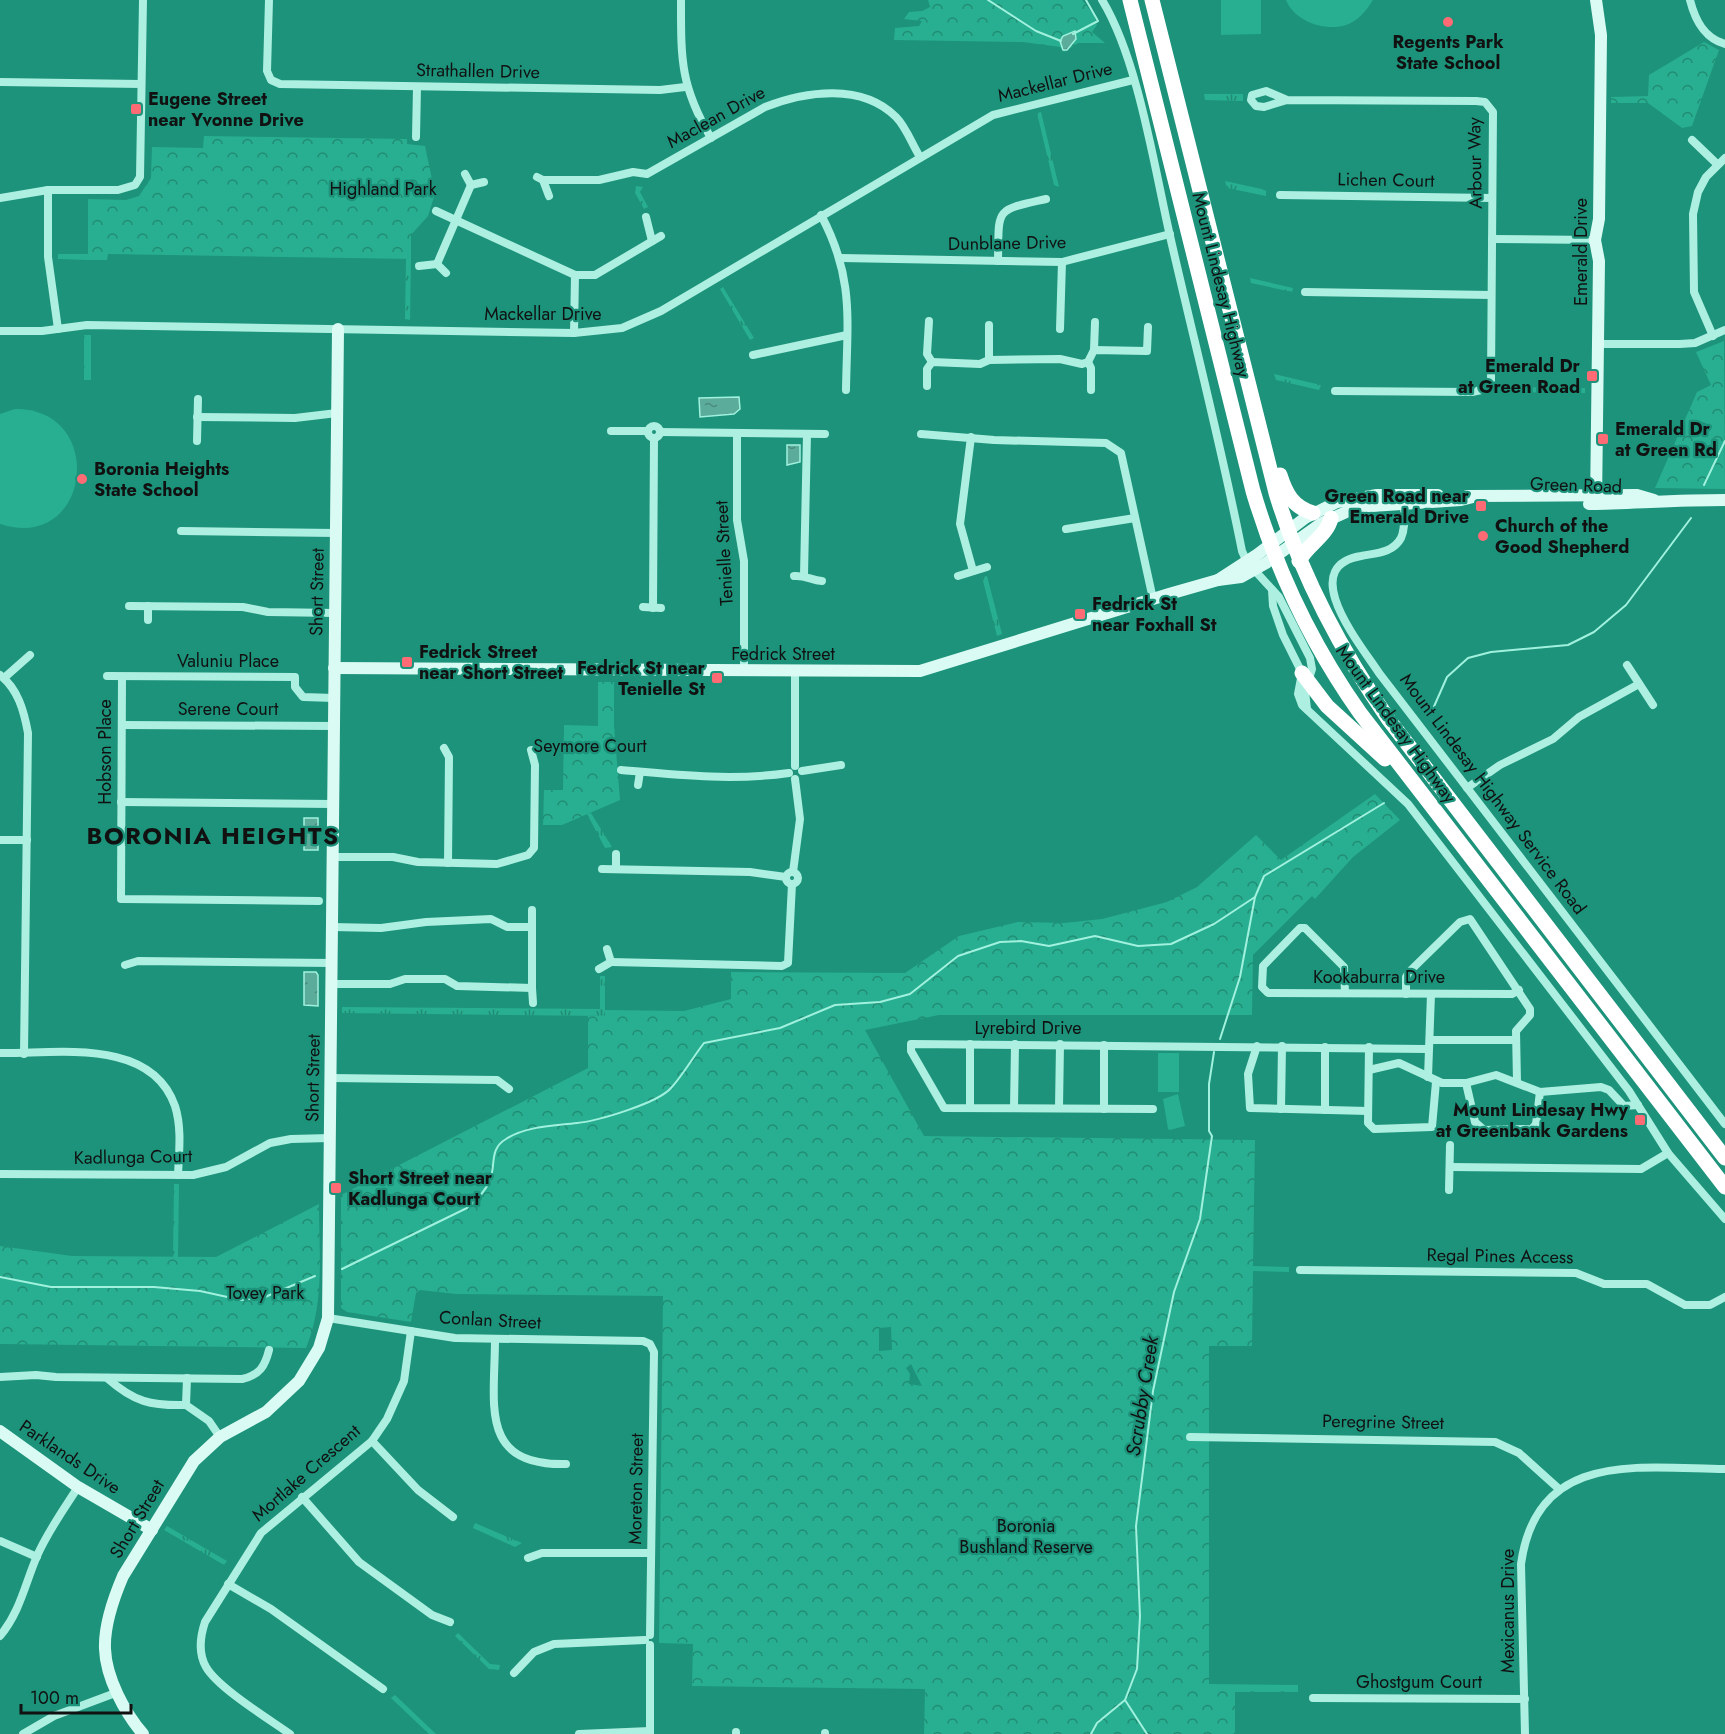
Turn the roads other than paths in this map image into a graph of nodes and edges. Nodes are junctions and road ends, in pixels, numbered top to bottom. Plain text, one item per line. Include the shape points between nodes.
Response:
1 (143, 0) edge
2 (268, 0) edge
3 (681, 0) edge
4 (1102, 0) edge
5 (1119, 0) edge
6 (1130, 0) edge
7 (1152, 0) edge
8 (1596, 0) edge
9 (1690, 0) edge
10 (1725, 44) edge
11 (1143, 53) junction
12 (1133, 80) junction
13 (0, 82) edge
14 (141, 84) junction
15 (417, 87) junction
16 (685, 87) junction
17 (1287, 100) dead end
18 (417, 136) dead end
19 (711, 138) junction
20 (1692, 140) dead end
21 (920, 157) junction
22 (1725, 158) edge
23 (1717, 164) junction
24 (465, 174) dead end
25 (484, 182) dead end
26 (471, 185) junction
27 (48, 190) junction
28 (1280, 195) dead end
29 (549, 196) dead end
30 (0, 198) edge
31 (1492, 198) junction
32 (1046, 199) dead end
33 (436, 211) dead end
34 (821, 215) junction
35 (646, 217) dead end
36 (456, 220) junction
37 (1170, 234) junction
38 (661, 236) dead end
39 (1492, 239) junction
40 (1595, 240) junction
41 (652, 241) junction
42 (841, 258) junction
43 (998, 261) junction
44 (1062, 262) junction
45 (437, 264) junction
46 (418, 266) dead end
47 (446, 273) dead end
48 (575, 275) junction
49 (1305, 292) dead end
50 (1491, 295) junction
51 (929, 321) dead end
52 (1095, 322) dead end
53 (989, 325) dead end
54 (1148, 327) dead end
55 (58, 329) junction
56 (338, 329) junction
57 (1060, 329) dead end
58 (1725, 330) edge
59 (0, 331) edge
60 (574, 333) junction
61 (847, 336) junction
62 (1713, 336) junction
63 (1598, 344) junction
64 (1094, 350) junction
65 (753, 355) dead end
66 (989, 360) junction
67 (932, 362) junction
68 (1088, 362) junction
69 (927, 386) dead end
70 (846, 390) dead end
71 (1091, 390) dead end
72 (1335, 391) dead end
73 (198, 399) dead end
74 (337, 413) junction
75 (197, 417) junction
76 (1256, 417) junction
77 (611, 431) dead end
78 (737, 433) junction
79 (654, 434) junction
80 (807, 434) junction
81 (825, 434) dead end
82 (921, 434) dead end
83 (971, 437) junction
84 (197, 441) dead end
85 (1404, 499) junction
86 (1596, 500) junction
87 (1725, 500) edge
88 (1313, 513) junction
89 (1135, 518) junction
90 (1331, 518) junction
91 (1066, 529) dead end
92 (181, 531) dead end
93 (336, 533) junction
94 (1290, 538) junction
95 (1272, 551) junction
96 (1299, 561) junction
97 (1251, 566) junction
98 (987, 567) dead end
99 (973, 571) junction
100 (804, 575) junction
101 (794, 576) dead end
102 (958, 576) dead end
103 (822, 581) dead end
104 (1272, 590) junction
105 (1153, 599) junction
106 (129, 606) dead end
107 (148, 606) junction
108 (652, 608) dead end
109 (335, 613) junction
110 (148, 620) dead end
111 (30, 655) dead end
112 (1627, 665) dead end
113 (334, 668) junction
114 (744, 672) junction
115 (795, 672) junction
116 (2, 676) edge
117 (107, 676) dead end
118 (122, 677) junction
119 (1305, 677) junction
120 (1639, 684) junction
121 (334, 698) junction
122 (1653, 705) dead end
123 (122, 725) junction
124 (334, 726) junction
125 (444, 748) dead end
126 (531, 750) dead end
127 (841, 765) dead end
128 (1401, 766) junction
129 (621, 770) dead end
130 (640, 772) junction
131 (795, 772) junction
132 (638, 785) dead end
133 (1467, 788) junction
134 (121, 802) junction
135 (333, 804) junction
136 (0, 840) edge
137 (27, 840) junction
138 (616, 854) dead end
139 (333, 857) junction
140 (448, 863) junction
141 (616, 868) junction
142 (602, 869) dead end
143 (790, 878) junction
144 (319, 901) dead end
145 (532, 910) dead end
146 (332, 927) junction
147 (532, 927) junction
148 (607, 949) dead end
149 (610, 962) junction
150 (332, 963) junction
151 (125, 965) dead end
152 (599, 969) dead end
153 (332, 984) junction
154 (532, 987) junction
155 (1519, 990) junction
156 (1345, 993) junction
157 (1406, 994) junction
158 (1431, 994) junction
159 (533, 1003) dead end
160 (1515, 1040) junction
161 (970, 1044) junction
162 (1015, 1044) junction
163 (1060, 1044) junction
164 (1429, 1044) junction
165 (1104, 1045) junction
166 (1257, 1046) junction
167 (1282, 1046) junction
168 (1325, 1047) junction
169 (1369, 1047) junction
170 (0, 1053) edge
171 (24, 1054) junction
172 (1369, 1070) junction
173 (332, 1078) junction
174 (1432, 1079) junction
175 (1517, 1082) junction
176 (1466, 1083) junction
177 (509, 1089) dead end
178 (1540, 1092) junction
179 (1638, 1105) junction
180 (970, 1108) junction
181 (1014, 1108) junction
182 (1059, 1108) junction
183 (1104, 1109) junction
184 (1153, 1109) dead end
185 (1281, 1109) junction
186 (1325, 1110) junction
187 (1368, 1111) junction
188 (1725, 1124) edge
189 (330, 1138) junction
190 (1450, 1145) dead end
191 (1668, 1153) junction
192 (1725, 1158) edge
193 (1450, 1167) junction
194 (0, 1174) edge
195 (178, 1174) junction
196 (1725, 1187) edge
197 (1449, 1190) dead end
198 (1725, 1219) edge
199 (1300, 1270) dead end
200 (1725, 1297) edge
201 (328, 1318) junction
202 (411, 1331) junction
203 (495, 1339) junction
204 (650, 1344) joint
205 (269, 1350) dead end
206 (0, 1377) edge
207 (107, 1378) junction
208 (187, 1378) junction
209 (186, 1405) junction
210 (0, 1431) edge
211 (220, 1437) junction
212 (1190, 1437) dead end
213 (372, 1441) junction
214 (566, 1464) dead end
215 (1725, 1469) edge
216 (78, 1487) junction
217 (1559, 1489) junction
218 (302, 1497) junction
219 (453, 1517) dead end
220 (152, 1530) junction
221 (0, 1541) edge
222 (651, 1553) junction
223 (37, 1557) junction
224 (528, 1558) dead end
225 (228, 1584) junction
226 (450, 1622) dead end
227 (0, 1636) edge
228 (648, 1640) junction
229 (514, 1673) dead end
230 (383, 1689) dead end
231 (118, 1692) junction
232 (1313, 1698) dead end
233 (1525, 1699) junction
234 (650, 1732) edge
235 (26, 1733) edge
236 (144, 1734) edge
237 (290, 1734) edge
238 (579, 1734) edge
239 (1525, 1734) edge

1 - 14 street
2 - 15 street, Strathallen Drive via 267,71 271,80 280,84
3 - 16 street
4 - 12 street
5 - 11 highway via 1131,38
6 - 11 highway, Mount Lindesay Highway
7 - 76 highway, Mount Lindesay Highway
8 - 40 street, Emerald Drive via 1600,45 1599,219
9 - 10 street via 1700,27
11 - 95 highway, Mount Lindesay Highway via 1253,491
12 - 21 street, Mackellar Drive via 993,115
12 - 37 street
13 - 14 street
14 - 27 street via 140,177 135,185 118,190
15 - 16 street, Strathallen Drive
15 - 18 street
16 - 19 street
17 - 31 street, Arbour Way via 1485,102 1493,112
19 - 21 street, Maclean Drive via 786,99 844,94 881,105 897,119
19 - 29 street, Maclean Drive via 647,174 633,172 599,180 540,179
20 - 23 street
21 - 34 street, Mackellar Drive
22 - 23 street
23 - 62 street via 1698,192 1693,214 1694,292
24 - 26 street
25 - 26 street
26 - 36 street
27 - 30 street
27 - 55 street via 48,257
28 - 31 street, Lichen Court
31 - 39 street, Arbour Way
32 - 43 street via 1002,212
33 - 36 street
34 - 42 street
34 - 60 street, Mackellar Drive via 644,321 601,332
35 - 41 street
36 - 45 street
36 - 48 street
37 - 44 street, Dunblane Drive
37 - 97 street
38 - 41 street
39 - 40 street
39 - 50 street, Arbour Way
40 - 63 street, Emerald Drive via 1599,261
41 - 48 street via 595,274
42 - 43 street, Dunblane Drive
42 - 61 street via 847,283
43 - 44 street, Dunblane Drive
44 - 57 street
45 - 46 street
45 - 47 street
48 - 60 street
49 - 50 street
50 - 72 street, Arbour Way via 1491,380 1486,389
51 - 67 street via 927,354
52 - 64 street
53 - 66 street
54 - 64 street via 1147,351
55 - 56 street, Mackellar Drive via 87,325
55 - 59 street, Mackellar Drive
56 - 60 street, Mackellar Drive
56 - 74 street, Short Street
58 - 62 street
61 - 65 street
61 - 70 street
62 - 63 street via 1680,344
63 - 86 street, Emerald Drive
64 - 68 street
66 - 67 street via 980,364
66 - 68 street
67 - 69 street via 927,369
68 - 71 street
73 - 75 street
74 - 75 street via 295,418
74 - 93 street, Short Street
75 - 84 street
76 - 88 highway via 1266,430 1287,494 1300,508
76 - 94 highway, Mount Lindesay Highway
77 - 79 street
78 - 79 street
78 - 80 street
78 - 114 street, Tenielle Street via 737,520 744,561
79 - 108 street
80 - 81 street
80 - 100 street
82 - 83 street
83 - 89 street via 1114,446 1121,453
83 - 99 street via 960,524
85 - 86 street, Green Road
85 - 88 street, Green Road via 1350,498
85 - 90 street, Green Road via 1366,505
85 - 133 street, Mount Lindesay Highway Service Road via 1403,532 1394,547 1342,561 1332,574 1331,588 1379,673
86 - 87 street, Green Road via 1637,495 1654,500
88 - 94 street, Green Road
89 - 91 street
89 - 105 street
90 - 94 street, Green Road
90 - 96 highway via 1329,528
92 - 93 street
93 - 109 street, Short Street
94 - 95 street, Green Road
94 - 96 highway, Mount Lindesay Highway
95 - 97 street, Fedrick Street
95 - 128 highway, Mount Lindesay Highway via 1324,658
96 - 192 highway, Mount Lindesay Highway via 1330,626 1389,720
97 - 104 street
97 - 105 street, Fedrick Street
98 - 99 street
99 - 102 street
100 - 101 street
100 - 103 street
104 - 119 street via 1282,635
104 - 119 street via 1310,658 1312,669
105 - 115 street, Fedrick Street via 920,671
106 - 107 street
107 - 109 street via 243,606 268,612
107 - 110 street
109 - 113 street, Short Street
111 - 116 street
112 - 120 street
113 - 114 street, Fedrick Street
113 - 121 street, Short Street
114 - 115 street, Fedrick Street
115 - 131 street
116 - 137 street via 17,694 28,733
117 - 118 street, Valuniu Place
118 - 121 street, Valuniu Place via 295,677 295,687 303,697
118 - 123 street, Hobson Place
119 - 128 highway via 1344,722 1388,761
119 - 179 street via 1307,710 1408,804
120 - 122 street
120 - 133 street via 1585,713 1553,739 1500,765
121 - 124 street, Short Street
123 - 124 street, Serene Court
123 - 134 street, Hobson Place
124 - 135 street, Short Street
125 - 140 street via 449,757
126 - 140 street via 535,765 534,848 528,855 496,864
127 - 131 street
128 - 196 highway, Mount Lindesay Highway
129 - 130 street
130 - 131 street via 724,778
130 - 132 street
131 - 143 street via 800,819
133 - 188 street, Mount Lindesay Highway Service Road
134 - 135 street
134 - 144 street, Hobson Place via 121,899
135 - 139 street, Short Street
136 - 137 street
137 - 171 street
138 - 141 street
139 - 140 street via 393,857
139 - 146 street, Short Street
141 - 142 street
141 - 143 street via 750,872
143 - 149 street via 788,963 782,966
145 - 147 street
146 - 147 street via 381,928 426,921 491,919 507,927
146 - 150 street, Short Street
147 - 154 street
148 - 149 street
149 - 152 street
150 - 151 street via 138,961
150 - 153 street, Short Street
153 - 154 street via 445,979 456,986
153 - 173 street, Short Street
154 - 159 street
155 - 157 street via 1470,919 1460,922 1409,972
155 - 158 street, Kookaburra Drive via 1512,994
155 - 160 street via 1530,1015 1516,1031
156 - 156 street, Kookaburra Drive via 1344,967 1305,928 1300,928 1263,966 1264,991
156 - 157 street, Kookaburra Drive
157 - 158 street, Kookaburra Drive
158 - 164 street
160 - 164 street, Lyrebird Drive
160 - 175 street
161 - 162 street, Lyrebird Drive
161 - 180 street
161 - 180 street, Lyrebird Drive via 915,1043 910,1047 942,1107
162 - 163 street, Lyrebird Drive
162 - 181 street
163 - 165 street, Lyrebird Drive
163 - 182 street
164 - 169 street, Lyrebird Drive
164 - 174 street
165 - 166 street, Lyrebird Drive
165 - 183 street
166 - 167 street, Lyrebird Drive
166 - 185 street via 1248,1074 1248,1106 1252,1110
167 - 168 street, Lyrebird Drive
167 - 185 street
168 - 169 street, Lyrebird Drive
168 - 186 street
169 - 172 street
170 - 171 street
171 - 195 street via 119,1057 153,1074 175,1106 179,1127
172 - 174 street via 1399,1063
172 - 187 street
173 - 177 street via 497,1080
173 - 189 street, Short Street
174 - 176 street
174 - 187 street via 1435,1123 1430,1129 1374,1129 1368,1123
175 - 176 street via 1496,1075
175 - 178 street
176 - 178 street via 1475,1122 1484,1130 1528,1131 1536,1127
178 - 179 street via 1601,1087 1624,1106
179 - 191 street
180 - 181 street, Lyrebird Drive
181 - 182 street, Lyrebird Drive
182 - 183 street, Lyrebird Drive
183 - 184 street, Lyrebird Drive
185 - 186 street
186 - 187 street
189 - 195 street, Kadlunga Court via 270,1143 226,1167 193,1175
189 - 201 street, Short Street
190 - 193 street
191 - 193 street via 1641,1168
191 - 198 street
193 - 197 street
194 - 195 street, Kadlunga Court
199 - 200 street, Regal Pines Access via 1576,1273 1604,1284 1647,1284 1685,1305 1710,1305
201 - 202 street, Conlan Street
201 - 211 street, Short Street via 310,1366 285,1397
202 - 203 street, Conlan Street
202 - 213 street, Mortlake Crescent via 404,1382
203 - 204 street, Conlan Street
203 - 214 street via 495,1416 507,1448 540,1464
204 - 222 street, Moreton Street via 654,1352
205 - 208 street via 265,1365 251,1377
206 - 207 street
207 - 208 street
207 - 209 street via 151,1405
208 - 209 street
209 - 211 street via 209,1421
210 - 216 street, Parklands Drive
211 - 220 street, Short Street via 190,1467
212 - 217 street, Peregrine Street via 1495,1442 1520,1453
213 - 218 street, Mortlake Crescent
213 - 219 street via 429,1500
215 - 217 street, Mexicanus Drive via 1615,1468
216 - 220 street, Parklands Drive
216 - 223 street
217 - 233 street, Mexicanus Drive via 1543,1504 1524,1542 1521,1564
218 - 225 street, Mortlake Crescent via 261,1533
218 - 226 street via 359,1562 432,1615
220 - 231 street, Short Street via 123,1576 106,1636 106,1657
221 - 223 street
222 - 224 street via 542,1553
222 - 228 street, Moreton Street
223 - 227 street via 12,1622
225 - 230 street via 271,1609
225 - 237 street, Mortlake Crescent via 200,1637 206,1667 216,1680
228 - 229 street via 554,1644 534,1652
228 - 234 street, Moreton Street
231 - 235 street via 54,1716
231 - 236 street, Short Street
232 - 233 street, Ghostgum Court
233 - 239 street, Mexicanus Drive
234 - 238 street

